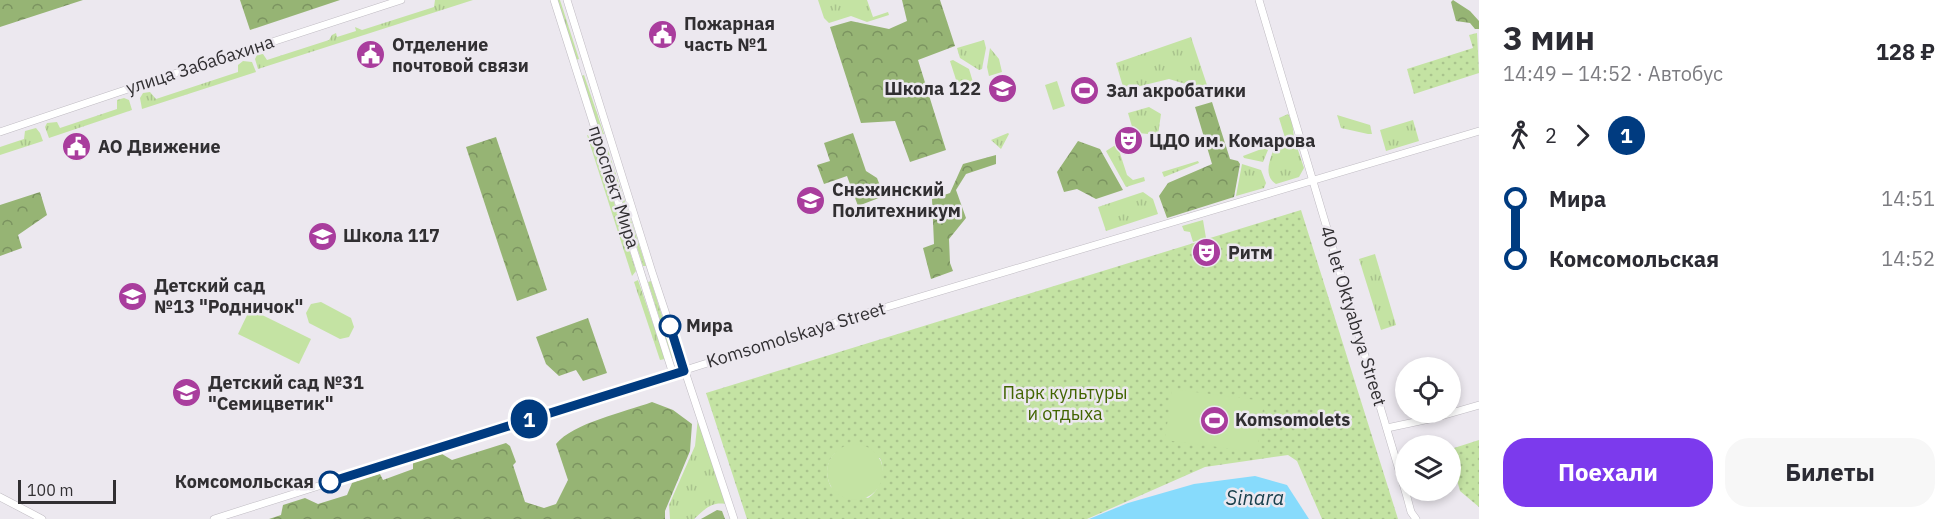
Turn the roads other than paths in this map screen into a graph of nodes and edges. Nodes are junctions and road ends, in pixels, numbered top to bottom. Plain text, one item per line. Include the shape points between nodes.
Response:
1 (401, 0) edge
2 (555, 0) edge
3 (567, 0) edge
4 (1259, 0) edge
5 (588, 64) junction
6 (576, 68) junction
7 (1479, 131) edge
8 (0, 132) edge
9 (613, 142) junction
10 (601, 146) junction
11 (1312, 181) junction
12 (652, 272) junction
13 (642, 276) junction
14 (684, 371) junction
15 (673, 374) junction
16 (1479, 405) edge
17 (1387, 428) junction
18 (0, 497) edge
19 (42, 519) edge
20 (214, 519) edge
21 (734, 519) edge
22 (1416, 519) edge

1 - 8 street, улица Забабахина
2 - 6 street, проспект Мира
3 - 5 street, проспект Мира
4 - 11 street, 40 let Oktyabrya Street
5 - 6 street
5 - 9 street, проспект Мира
6 - 10 street, проспект Мира
7 - 11 street, Komsomolskaya Street
9 - 10 street
9 - 12 street, проспект Мира
10 - 13 street, проспект Мира
11 - 14 street, Komsomolskaya Street via 885,307
11 - 17 street, 40 let Oktyabrya Street
12 - 13 street
12 - 14 street, проспект Мира
13 - 15 street, проспект Мира
14 - 15 street, Komsomolskaya Street
14 - 21 street, проспект Мира
15 - 20 street, Komsomolskaya Street
16 - 17 street
17 - 22 street, 40 let Oktyabrya Street
18 - 19 street

